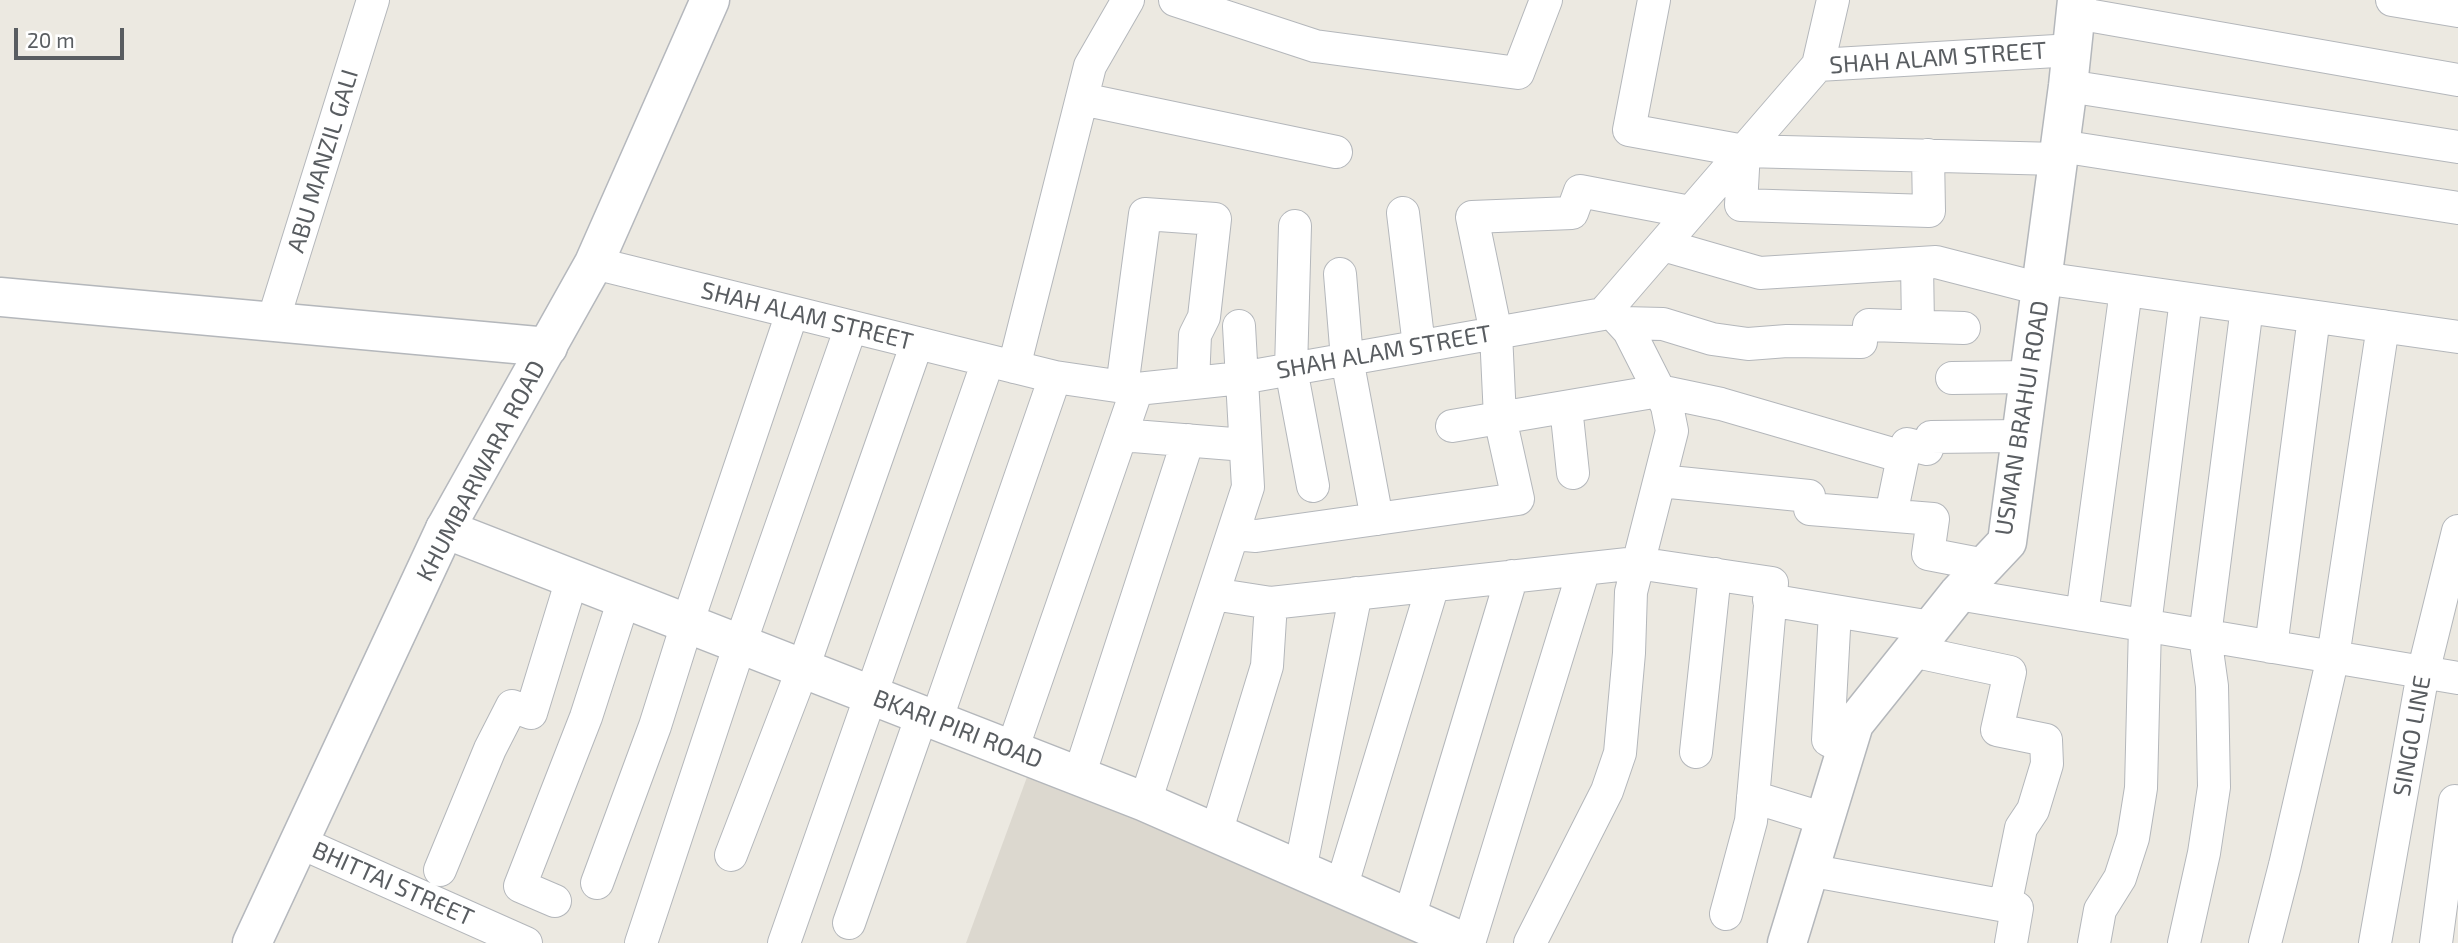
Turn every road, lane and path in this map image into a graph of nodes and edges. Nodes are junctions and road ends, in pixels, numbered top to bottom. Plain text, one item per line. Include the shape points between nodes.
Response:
1 (373, 0) edge
2 (710, 0) edge
3 (1128, 0) edge
4 (1175, 0) edge
5 (1546, 0) edge
6 (1654, 0) edge
7 (1833, 0) edge
8 (2392, 0) edge
9 (2458, 11) edge
10 (2073, 37) edge
11 (1818, 65) junction
12 (2458, 80) edge
13 (1082, 99) junction
14 (2458, 147) edge
15 (1744, 151) junction
16 (1336, 152) dead end
17 (2059, 152) junction
18 (1928, 155) junction
19 (2458, 208) edge
20 (1690, 212) junction
21 (1403, 213) dead end
22 (1295, 226) dead end
23 (1663, 245) junction
24 (594, 263) junction
25 (1917, 264) junction
26 (1340, 274) dead end
27 (2042, 283) junction
28 (2126, 290) junction
29 (0, 297) edge
30 (2186, 299) junction
31 (2247, 307) junction
32 (792, 313) junction
33 (1615, 316) junction
34 (2314, 317) junction
35 (273, 321) junction
36 (1239, 326) dead end
37 (1918, 326) junction
38 (2383, 326) junction
39 (851, 327) junction
40 (1964, 328) dead end
41 (1496, 333) junction
42 (2458, 337) edge
43 (917, 343) junction
44 (548, 346) junction
45 (1419, 346) junction
46 (1347, 359) junction
47 (1001, 364) junction
48 (1291, 369) junction
49 (1055, 377) junction
50 (1952, 377) dead end
51 (2029, 377) junction
52 (1241, 378) junction
53 (1193, 383) junction
54 (1129, 388) junction
55 (1659, 391) junction
56 (1566, 407) junction
57 (1500, 418) junction
58 (1452, 426) dead end
59 (1121, 435) junction
60 (2021, 436) junction
61 (1188, 440) junction
62 (1245, 445) junction
63 (1903, 457) junction
64 (1573, 473) dead end
65 (1660, 481) junction
66 (1313, 486) dead end
67 (1891, 516) junction
68 (1377, 519) junction
69 (445, 530) junction
70 (2458, 531) edge
71 (1233, 534) junction
72 (1637, 563) junction
73 (1985, 565) junction
74 (1584, 569) junction
75 (1715, 574) junction
76 (1512, 576) junction
77 (572, 579) junction
78 (1433, 585) junction
79 (2450, 590) edge
80 (1356, 593) junction
81 (1213, 594) junction
82 (1958, 594) junction
83 (624, 599) junction
84 (1769, 600) junction
85 (1271, 603) junction
86 (1835, 611) junction
87 (2082, 615) junction
88 (687, 624) junction
89 (2145, 625) junction
90 (2206, 636) junction
91 (1921, 639) junction
92 (740, 644) junction
93 (2271, 647) junction
94 (2333, 657) junction
95 (803, 668) junction
96 (2423, 673) junction
97 (2458, 678) edge
98 (870, 695) junction
99 (929, 718) junction
100 (1846, 749) junction
101 (1012, 750) junction
102 (1696, 752) dead end
103 (1079, 776) junction
104 (1753, 797) junction
105 (2455, 801) dead end
106 (1145, 802) junction
107 (1825, 819) junction
108 (1216, 833) junction
109 (299, 842) junction
110 (731, 855) dead end
111 (440, 870) dead end
112 (1300, 870) junction
113 (1808, 870) junction
114 (597, 883) dead end
115 (1341, 888) junction
116 (555, 901) dead end
117 (2005, 906) junction
118 (2449, 913) edge
119 (1726, 914) dead end
120 (1409, 918) junction
121 (849, 923) dead end
122 (1792, 942) edge
123 (252, 943) edge
124 (526, 943) edge
125 (641, 943) edge
126 (784, 943) edge
127 (1467, 943) edge
128 (1530, 943) edge
129 (2011, 943) edge
130 (2094, 943) edge
131 (2184, 943) edge
132 (2265, 943) edge
133 (2375, 943) edge
134 (2436, 943) edge

1 - 35 street, ABU MANZIL GALI
2 - 24 street, KHUMBARWARA ROAD
3 - 13 street via 1090,66
4 - 5 street via 1315,47 1518,73
6 - 15 street via 1629,130
7 - 11 street
8 - 9 street
10 - 11 street, SHAH ALAM STREET
10 - 12 street
10 - 14 street
10 - 17 street, USMAN BRAHUI ROAD
11 - 15 street, SHAH ALAM STREET
13 - 16 street
13 - 47 street
15 - 18 street
15 - 18 street via 1741,205 1929,211
15 - 20 street, SHAH ALAM STREET
17 - 18 street
17 - 19 street
17 - 27 street, USMAN BRAHUI ROAD
20 - 23 street, SHAH ALAM STREET
20 - 41 street via 1580,191 1572,213 1472,217
21 - 45 street
22 - 48 street
23 - 25 street via 1760,273
23 - 33 street, SHAH ALAM STREET
24 - 32 street, SHAH ALAM STREET
24 - 44 street, KHUMBARWARA ROAD
25 - 27 street via 1936,262
25 - 37 street
26 - 46 street
27 - 28 street
27 - 51 street, USMAN BRAHUI ROAD
28 - 30 street
28 - 87 street
29 - 35 street
30 - 31 street
30 - 89 street
31 - 34 street
31 - 90 street
32 - 39 street, SHAH ALAM STREET
32 - 88 street
33 - 37 street via 1748,344
33 - 41 street, SHAH ALAM STREET via 1603,314
33 - 55 street via 1629,331
34 - 38 street
34 - 93 street
35 - 44 street
36 - 52 street
37 - 40 street
38 - 42 street
38 - 94 street
39 - 43 street, SHAH ALAM STREET
39 - 92 street
41 - 45 street, SHAH ALAM STREET
41 - 57 street
43 - 47 street, SHAH ALAM STREET
43 - 95 street
44 - 69 street, KHUMBARWARA ROAD
45 - 46 street, SHAH ALAM STREET
46 - 48 street, SHAH ALAM STREET
46 - 68 street
47 - 49 street, SHAH ALAM STREET
47 - 98 street
48 - 52 street, SHAH ALAM STREET
48 - 66 street
49 - 54 street, SHAH ALAM STREET
49 - 99 street
50 - 51 street
51 - 60 street, USMAN BRAHUI ROAD
52 - 53 street, SHAH ALAM STREET
52 - 62 street
53 - 54 street, SHAH ALAM STREET
53 - 54 street via 1195,335 1204,317 1216,219 1145,214
54 - 59 street
55 - 56 street
55 - 63 street via 1721,404
55 - 65 street via 1672,431
56 - 57 street
56 - 64 street
57 - 58 street
57 - 68 street via 1518,499
59 - 61 street
59 - 101 street
60 - 63 street via 1931,437 1927,450 1907,444
60 - 73 street, USMAN BRAHUI ROAD via 2007,541
61 - 62 street
61 - 103 street
62 - 71 street via 1248,487
63 - 67 street
65 - 67 street via 1809,496 1810,509
65 - 72 street
67 - 73 street via 1933,519 1928,554
68 - 71 street via 1256,536
69 - 77 street, BKARI PIRI ROAD
69 - 109 street, KHUMBARWARA ROAD
70 - 79 street, SINGO LINE
71 - 81 street
72 - 74 street
72 - 75 street
72 - 128 street via 1619,754 1607,791
73 - 82 street, USMAN BRAHUI ROAD
74 - 76 street
74 - 127 street
75 - 84 street via 1772,583
75 - 102 street
76 - 78 street
76 - 120 street
77 - 83 street, BKARI PIRI ROAD
77 - 111 street via 531,713 512,706
78 - 80 street
78 - 115 street
79 - 96 street, SINGO LINE
80 - 85 street
80 - 112 street
81 - 85 street
81 - 106 street
82 - 87 street
82 - 91 street, USMAN BRAHUI ROAD
83 - 88 street, BKARI PIRI ROAD
83 - 116 street via 586,717 520,886
84 - 86 street
84 - 104 street
85 - 108 street via 1267,666
86 - 91 street
86 - 100 street via 1828,740
87 - 89 street
88 - 92 street, BKARI PIRI ROAD
88 - 114 street
89 - 90 street
89 - 130 street via 2141,788 2133,838 2120,878 2100,910
90 - 93 street
90 - 131 street via 2214,787
91 - 100 street, USMAN BRAHUI ROAD via 1854,724
91 - 117 street via 2010,672 1997,730 2046,740 2047,764 2033,810 2021,828
92 - 95 street, BKARI PIRI ROAD
92 - 125 street
93 - 94 street
94 - 96 street
94 - 132 street
95 - 98 street, BKARI PIRI ROAD
95 - 110 street
96 - 97 street
96 - 133 street, SINGO LINE
98 - 99 street, BKARI PIRI ROAD
98 - 126 street
99 - 101 street, BKARI PIRI ROAD
99 - 121 street
100 - 107 street, USMAN BRAHUI ROAD
101 - 103 street, BKARI PIRI ROAD
103 - 106 street, BKARI PIRI ROAD
104 - 107 street
104 - 119 street
105 - 118 street
106 - 108 street, BKARI PIRI ROAD
107 - 113 street, USMAN BRAHUI ROAD
108 - 112 street, BKARI PIRI ROAD
109 - 123 street, KHUMBARWARA ROAD
109 - 124 street, BHITTAI STREET
112 - 115 street, BKARI PIRI ROAD
113 - 117 street
113 - 122 street, USMAN BRAHUI ROAD
115 - 120 street, BKARI PIRI ROAD
117 - 129 street via 2017,908
118 - 134 street
120 - 127 street, BKARI PIRI ROAD

